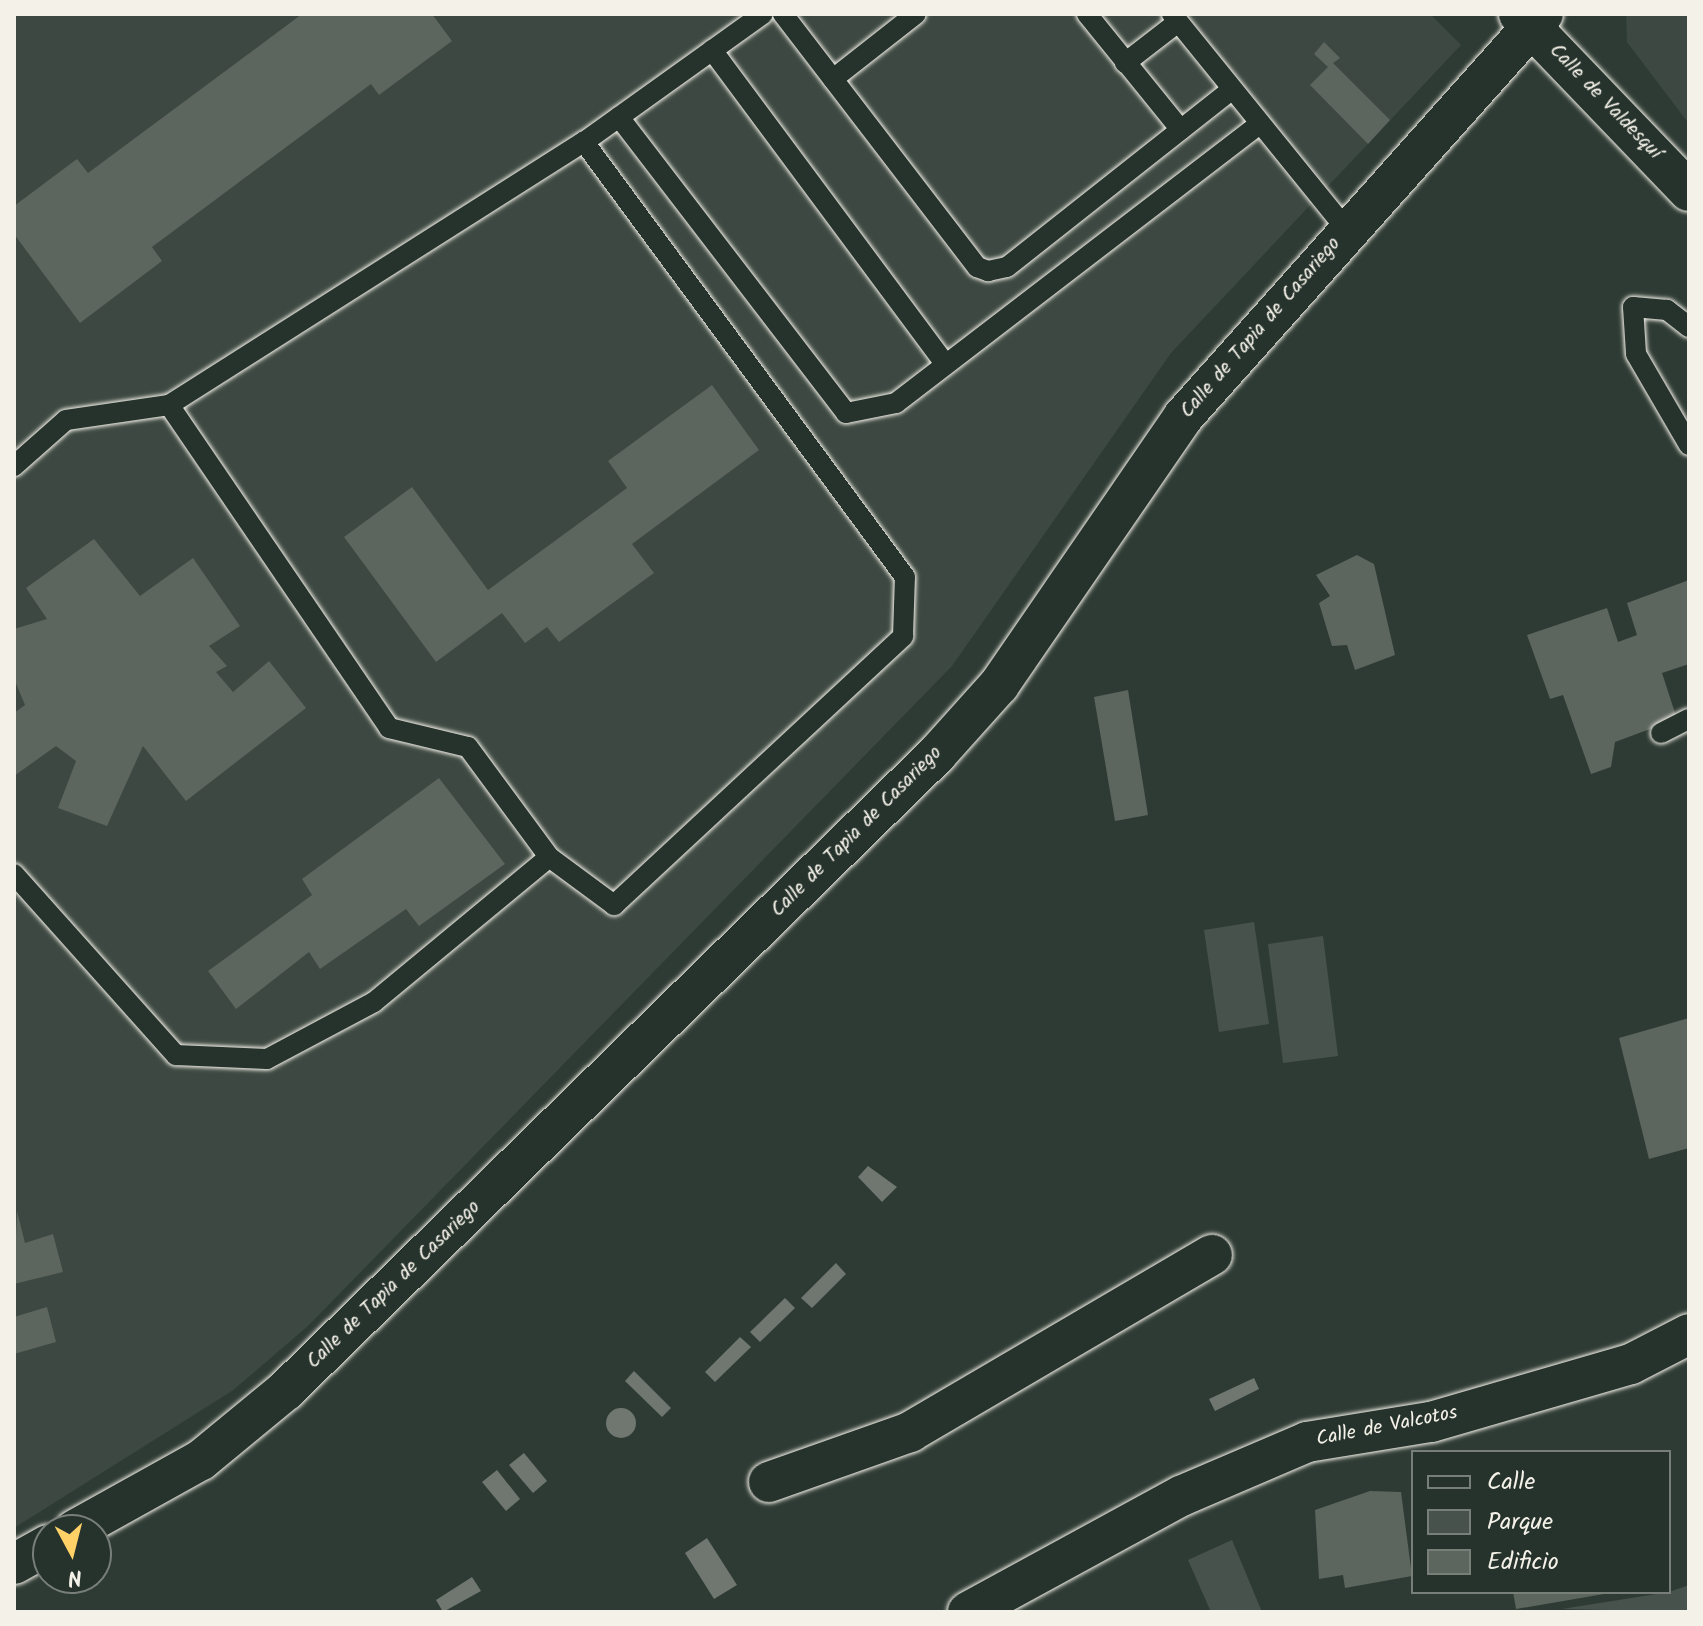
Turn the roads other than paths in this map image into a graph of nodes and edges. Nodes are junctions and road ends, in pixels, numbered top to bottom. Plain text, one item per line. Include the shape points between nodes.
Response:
1 (763, 14) edge
2 (783, 14) edge
3 (916, 14) edge
4 (1087, 14) edge
5 (1175, 18) edge
6 (1531, 18) edge
7 (712, 50) junction
8 (1125, 63) junction
9 (833, 79) junction
10 (1231, 90) junction
11 (619, 117) junction
12 (1258, 125) junction
13 (1181, 130) junction
14 (584, 142) junction
15 (1689, 191) edge
16 (1346, 229) junction
17 (1689, 327) edge
18 (944, 362) junction
19 (169, 405) junction
20 (1689, 445) edge
21 (14, 466) edge
22 (1689, 719) edge
23 (1661, 733) dead end
24 (549, 857) junction
25 (14, 874) edge
26 (1212, 1255) dead end
27 (1689, 1334) edge
28 (769, 1482) dead end
29 (104, 1514) edge
30 (32, 1554) edge
31 (14, 1564) edge
32 (1027, 1598) edge
33 (968, 1612) edge

1 - 7 lane
2 - 9 lane
3 - 9 lane
4 - 8 lane
5 - 8 lane
5 - 10 lane
6 - 15 street, Calle de Valdesquí
6 - 16 street, Calle de Tapia de Casariego
7 - 11 lane
7 - 18 lane
8 - 13 lane
9 - 13 lane via 977,267 988,271 1007,267
10 - 12 lane
10 - 13 lane
11 - 14 lane
11 - 18 lane via 846,413 896,403
12 - 16 lane
12 - 18 lane
14 - 19 lane
14 - 24 lane via 884,541 905,577 903,636 614,905
16 - 29 street, Calle de Tapia de Casariego via 1183,417 999,685 937,754 286,1390 201,1460
17 - 20 lane via 1667,310 1633,307 1636,354
19 - 21 lane via 66,420
19 - 24 lane via 389,728 468,747
22 - 23 lane
24 - 25 lane via 374,1002 267,1059 176,1055
26 - 28 street via 910,1432
27 - 32 street, Calle de Valcotos via 1631,1364 1431,1422 1307,1442 1181,1496
30 - 31 street
32 - 33 street, Calle de Valcotos

